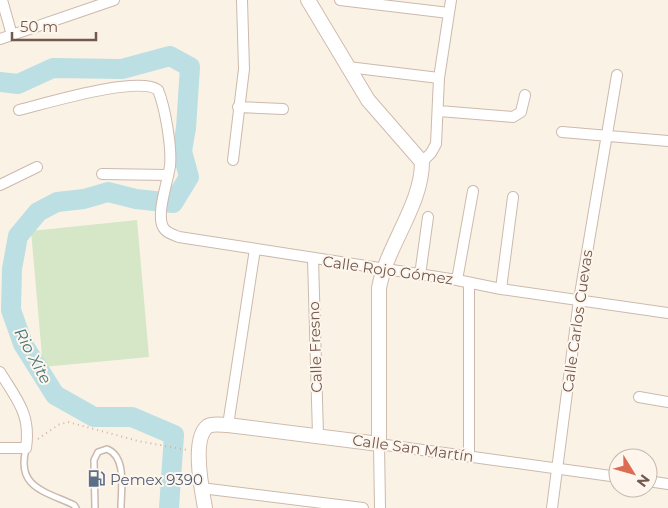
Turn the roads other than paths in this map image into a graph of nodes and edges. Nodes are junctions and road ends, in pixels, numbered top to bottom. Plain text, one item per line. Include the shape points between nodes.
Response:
1 (2, 0) edge
2 (114, 0) edge
3 (242, 0) edge
4 (308, 0) edge
5 (340, 0) edge
6 (451, 0) edge
7 (449, 13) junction
8 (12, 35) junction
9 (0, 39) edge
10 (348, 66) junction
11 (617, 75) dead end
12 (439, 78) junction
13 (525, 95) dead end
14 (238, 108) junction
15 (284, 108) dead end
16 (19, 110) dead end
17 (439, 111) junction
18 (562, 132) dead end
19 (606, 134) junction
20 (668, 141) edge
21 (233, 160) dead end
22 (422, 162) junction
23 (36, 167) dead end
24 (102, 174) dead end
25 (168, 175) junction
26 (0, 185) edge
27 (473, 191) dead end
28 (513, 197) dead end
29 (428, 217) dead end
30 (255, 249) junction
31 (313, 259) junction
32 (382, 268) junction
33 (420, 275) junction
34 (457, 280) junction
35 (469, 283) junction
36 (501, 289) junction
37 (579, 300) junction
38 (668, 313) edge
39 (0, 372) edge
40 (639, 397) dead end
41 (668, 402) edge
42 (228, 425) junction
43 (318, 434) junction
44 (379, 444) junction
45 (0, 448) edge
46 (26, 448) junction
47 (469, 456) junction
48 (558, 468) junction
49 (608, 476) edge
50 (201, 488) junction
51 (76, 508) edge
52 (95, 508) edge
53 (121, 508) edge
54 (206, 508) edge
55 (363, 508) edge
56 (380, 508) edge
57 (552, 508) edge

1 - 8 street
2 - 8 street
3 - 14 street via 244,69
4 - 10 street
5 - 7 street
6 - 7 street
7 - 12 street
8 - 9 street
10 - 12 street
10 - 22 street via 368,100
11 - 19 street, Calle Carlos Cuevas
12 - 17 street
13 - 17 street via 521,112 513,118
14 - 15 street
14 - 21 street
16 - 25 street, Calle Rojo Gómez via 100,90 153,86 160,95 168,140
17 - 22 street via 436,144
18 - 19 street
19 - 20 street
19 - 37 street, Calle Carlos Cuevas
22 - 32 street via 419,187
23 - 26 street
24 - 25 street
25 - 30 street, Calle Rojo Gómez via 161,215 163,227 175,235
27 - 34 street
28 - 36 street
29 - 33 street
30 - 31 street, Calle Rojo Gómez
30 - 42 street
31 - 32 street, Calle Rojo Gómez
31 - 43 street, Calle Fresno
32 - 33 street, Calle Rojo Gómez
32 - 44 street via 379,288
33 - 34 street, Calle Rojo Gómez
34 - 35 street, Calle Rojo Gómez
35 - 36 street, Calle Rojo Gómez
35 - 47 street
36 - 37 street, Calle Rojo Gómez
37 - 38 street, Calle Rojo Gómez
37 - 48 street, Calle Carlos Cuevas
39 - 46 street via 26,416 29,430
40 - 41 street
42 - 43 street, Calle San Martín
42 - 50 street, Calle San Martín via 208,426 203,433 199,452
43 - 44 street, Calle San Martín
44 - 47 street, Calle San Martín
44 - 56 street
45 - 46 street
46 - 51 lane via 24,473 30,483
47 - 48 street, Calle San Martín
48 - 49 street, Calle San Martín
48 - 57 street, Calle Carlos Cuevas
50 - 54 street
50 - 55 street
52 - 53 lane via 94,460 98,452 107,449 120,460

